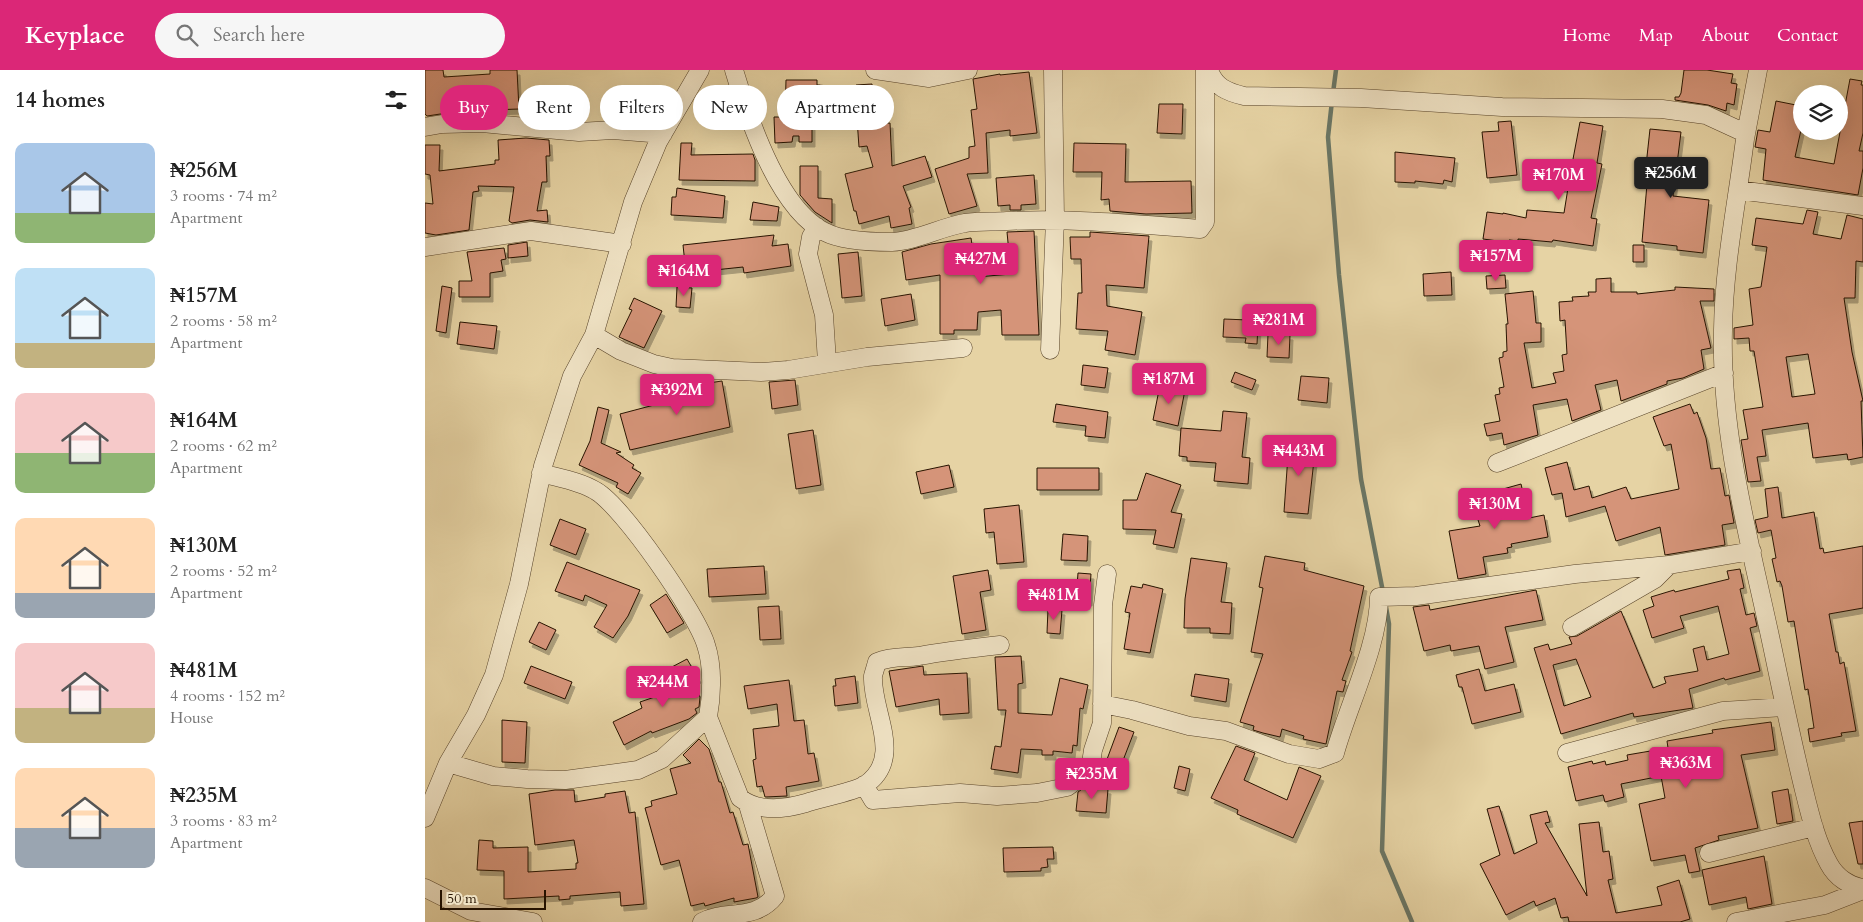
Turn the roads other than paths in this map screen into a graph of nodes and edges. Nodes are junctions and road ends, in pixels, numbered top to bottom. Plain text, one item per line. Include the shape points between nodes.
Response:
1 (700, 70) edge
2 (735, 70) edge
3 (875, 70) edge
4 (968, 70) edge
5 (1053, 70) edge
6 (1207, 70) edge
7 (1758, 70) edge
8 (425, 127) edge
9 (663, 134) junction
10 (1745, 139) junction
11 (1738, 190) junction
12 (1863, 206) edge
13 (1055, 219) junction
14 (817, 227) junction
15 (622, 244) junction
16 (425, 247) edge
17 (594, 335) junction
18 (963, 348) dead end
19 (1050, 350) dead end
20 (827, 362) junction
21 (1724, 373) junction
22 (1497, 463) dead end
23 (541, 473) junction
24 (1753, 551) junction
25 (1669, 565) junction
26 (1107, 574) dead end
27 (1572, 627) dead end
28 (1000, 645) dead end
29 (1102, 704) junction
30 (1785, 707) junction
31 (708, 716) junction
32 (1567, 753) dead end
33 (448, 763) junction
34 (864, 785) junction
35 (749, 805) junction
36 (425, 818) edge
37 (1813, 827) junction
38 (1709, 852) dead end
39 (425, 888) edge
40 (1863, 889) edge
41 (533, 922) edge
42 (702, 922) edge
43 (1736, 922) edge

1 - 9 street
2 - 14 street via 761,150 789,197
3 - 4 street via 929,78
5 - 13 street
6 - 10 street via 1226,92 1244,96 1361,98 1502,107 1662,109 1706,115 1743,132
6 - 13 street via 1203,227
7 - 10 street
8 - 9 street via 481,123 579,132 620,130
9 - 15 street via 633,202
10 - 11 street
11 - 12 street
11 - 21 street via 1728,244
13 - 14 street via 965,223 893,242 845,238
13 - 19 street
14 - 20 street via 811,237 808,254 824,315
15 - 16 street via 531,231
15 - 17 street
17 - 20 street via 637,358 672,368 761,372
17 - 23 street via 571,376
18 - 20 street
21 - 22 street
21 - 24 street via 1734,462
23 - 31 street via 580,484 605,498 658,564 697,622 706,644 711,689
23 - 33 street via 519,584 494,675 476,715
24 - 25 street
24 - 30 street
25 - 27 street via 1655,578
25 - 29 street via 1416,596 1379,597 1379,610 1361,678 1335,753 1319,759 1289,754 1226,731 1189,726
26 - 29 street via 1103,605
28 - 34 street via 917,656 890,656 877,662 873,677 885,737 883,760 876,774
29 - 34 street via 1102,723 1090,770 1067,787 997,796 960,793 873,800
30 - 32 street via 1723,711
30 - 37 street
31 - 33 street via 662,759 637,770 565,780 537,779 493,776
31 - 35 street via 740,798
33 - 36 street
34 - 35 street via 802,804 764,809
35 - 42 street via 775,896 767,905 749,912 732,917 712,917
37 - 38 street
37 - 40 street via 1829,865 1841,879
39 - 41 street via 471,911
40 - 43 street via 1825,905

